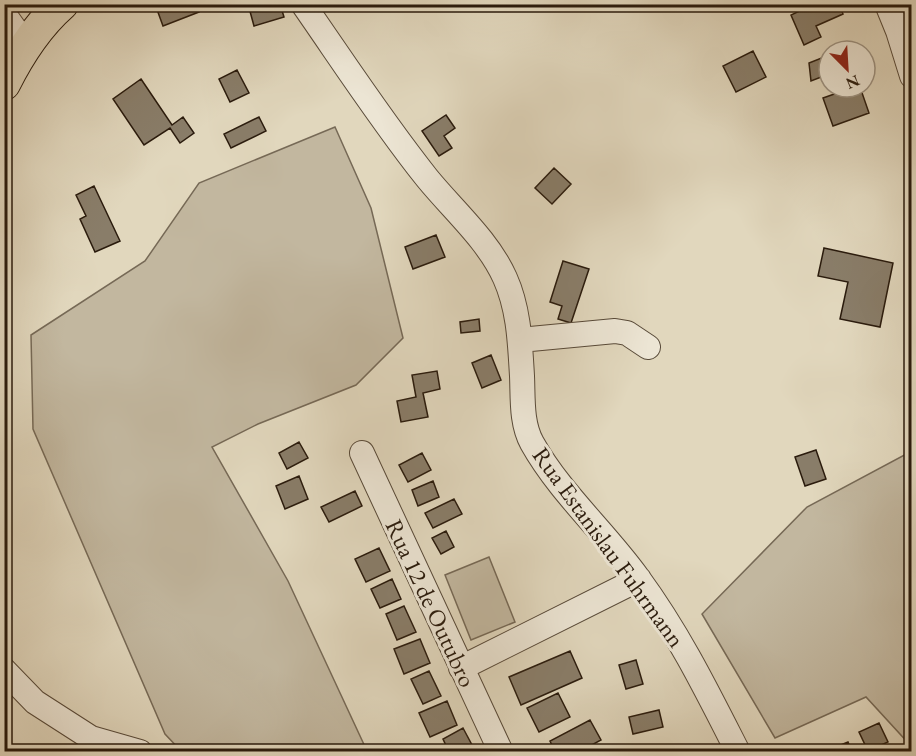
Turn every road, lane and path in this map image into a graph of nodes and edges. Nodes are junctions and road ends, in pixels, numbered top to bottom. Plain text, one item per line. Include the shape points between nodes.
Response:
1 (62, 4) edge
2 (303, 4) edge
3 (887, 4) edge
4 (4, 14) edge
5 (26, 45) junction
6 (912, 76) edge
7 (4, 84) edge
8 (520, 340) junction
9 (648, 347) dead end
10 (362, 453) dead end
11 (639, 579) junction
12 (461, 668) junction
13 (4, 670) edge
14 (140, 752) edge
15 (501, 752) edge
16 (738, 752) edge

1 - 5 main road
2 - 8 street, Rua Estanislau Fuhrmann via 428,180 490,252 505,278
3 - 6 street
4 - 5 street
5 - 7 main road
8 - 9 street via 615,331 627,333
8 - 11 street, Rua Estanislau Fuhrmann via 524,418 531,441 570,496
10 - 12 street, Rua 12 de Outubro
11 - 12 street
11 - 16 street, Rua Estanislau Fuhrmann via 683,645
12 - 15 street, Rua 12 de Outubro
13 - 14 street via 35,702 91,738

